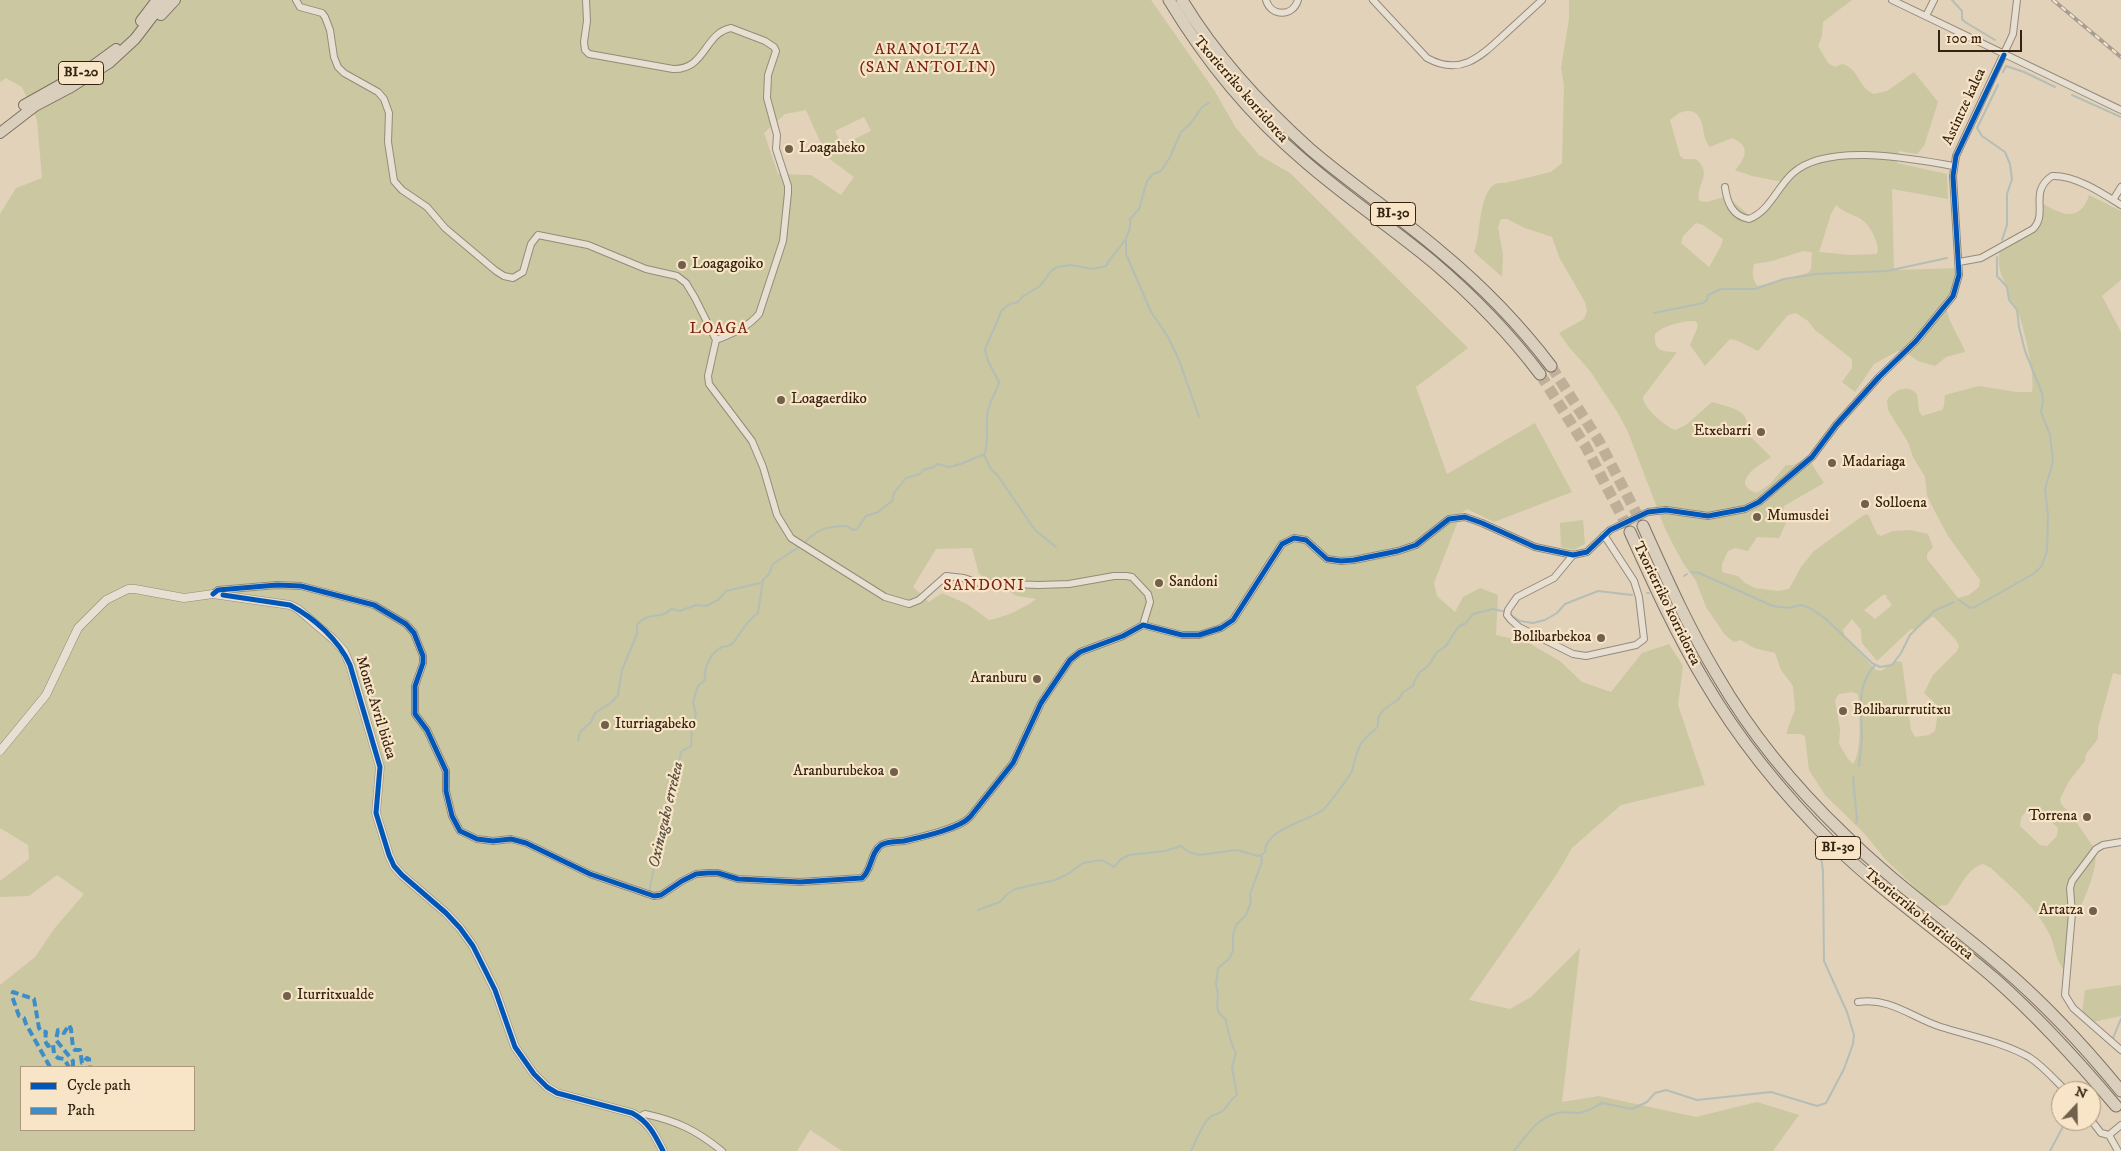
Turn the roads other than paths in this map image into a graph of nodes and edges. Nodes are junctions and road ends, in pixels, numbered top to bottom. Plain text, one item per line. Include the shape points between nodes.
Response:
1 (157, 0) edge
2 (166, 0) edge
3 (175, 0) edge
4 (296, 0) edge
5 (586, 0) edge
6 (1160, 0) edge
7 (1169, 0) edge
8 (1182, 0) edge
9 (1189, 0) edge
10 (1266, 0) edge
11 (1298, 0) edge
12 (1373, 0) edge
13 (1542, 0) edge
14 (1892, 0) edge
15 (1934, 0) edge
16 (2017, 0) edge
17 (1926, 16) junction
18 (2004, 55) junction
19 (117, 56) junction
20 (1230, 65) junction
21 (38, 105) junction
22 (2121, 110) edge
23 (1260, 119) junction
24 (0, 124) edge
25 (0, 133) edge
26 (0, 140) edge
27 (1954, 166) junction
28 (1726, 187) dead end
29 (2121, 187) edge
30 (2113, 200) junction
31 (2121, 205) edge
32 (1959, 262) junction
33 (716, 340) junction
34 (1551, 366) tunnel mouth
35 (1540, 374) tunnel mouth
36 (1643, 526) tunnel mouth
37 (1630, 532) tunnel mouth
38 (1604, 536) junction
39 (1573, 555) junction
40 (213, 594) junction
41 (1143, 625) junction
42 (0, 751) edge
43 (2121, 842) edge
44 (1858, 1002) dead end
45 (2121, 1050) edge
46 (2056, 1081) edge
47 (2121, 1091) edge
48 (2116, 1106) dead end
49 (639, 1117) junction
50 (2121, 1125) edge
51 (2099, 1131) edge
52 (2109, 1135) junction
53 (663, 1151) edge
54 (722, 1151) edge
55 (2118, 1151) edge

1 - 24 main road, BI-20 via 112,52 30,101
2 - 19 main road, BI-20
3 - 19 main road via 125,54
4 - 33 street via 300,7 325,17 338,67 384,99 389,113 387,129 394,181 504,276 513,278 523,272 531,244 538,235 595,247 646,269 676,276 686,283
5 - 33 street via 584,42 589,54 683,69 694,64 719,34 731,28 766,41 776,51 768,75 767,98 777,135 776,149 788,186 782,241 759,314 734,333
6 - 23 highway via 1211,71
7 - 23 highway, Txorierriko korridorea / BI-30 via 1204,53
8 - 20 highway, Txorierriko korridorea / BI-30
9 - 20 highway
10 - 11 street via 1270,8 1280,13 1293,9
12 - 13 street via 1427,58 1451,66 1467,64 1481,56
14 - 17 street
15 - 17 street
16 - 18 street, Astintze kalea via 2014,34
17 - 18 street
18 - 22 street
18 - 27 street, Astintze kalea via 1960,146
19 - 21 main road, BI-20 via 86,79
20 - 34 highway, Txorierriko korridorea / BI-30 via 1310,148 1472,278 1517,324
21 - 25 main road, BI-20
21 - 26 main road
23 - 35 highway, Txorierriko korridorea / BI-30 via 1300,158 1458,284 1502,328
27 - 28 street via 1891,156 1822,158 1798,169 1764,209 1749,219 1738,216 1732,209 1727,201
27 - 32 street, Astintze kalea
29 - 30 street
30 - 31 street
30 - 32 street via 2059,176 2052,176 2041,186 2038,221 2033,229 1982,258
32 - 38 street, Astintze kalea via 1958,285 1947,305 1836,425 1812,457 1759,502 1745,509 1708,516 1658,510 1622,524
33 - 41 street via 709,384 752,441 777,515 791,538 816,555 885,597 909,604 946,576 979,583 1039,585 1126,576 1148,594 1150,602
36 - 47 highway, Txorierriko korridorea / BI-30 via 1718,677 1787,774 1818,809 1875,863 2030,992
37 - 48 highway, Txorierriko korridorea / BI-30 via 1668,614 1706,684 1776,782 1866,874 1980,966 2026,1008
38 - 39 street, Astintze kalea via 1587,552
38 - 39 street via 1634,581 1644,629 1644,639 1636,645 1586,656 1573,654 1511,620 1508,612 1517,598 1554,578
39 - 41 street via 1535,547 1465,518 1449,519 1416,545 1354,560 1327,559 1306,540 1294,538 1282,544 1233,620 1221,628 1182,636
40 - 41 street via 218,590 301,586 374,605 406,624 414,633 423,656 415,686 415,714 427,730 446,771 446,791 460,831 477,839 526,842 590,874 654,896 696,874 707,873 738,879 800,882 862,878 875,852 884,844 966,822 1013,763 1041,703 1070,660 1080,652
40 - 42 street, Monte Avril bidea via 184,598 128,589 106,600 78,628 46,695
40 - 49 street, Monte Avril bidea via 290,604 344,651 380,766 376,813 394,866 446,913 473,946 495,990 515,1047 547,1087
43 - 45 street via 2096,849 2072,881 2065,995 2073,1008
44 - 46 street via 1889,1003 1939,1026 1987,1040 2027,1056
49 - 53 street via 652,1129
49 - 54 street via 645,1114 683,1125
50 - 52 street
51 - 52 street
52 - 55 street

